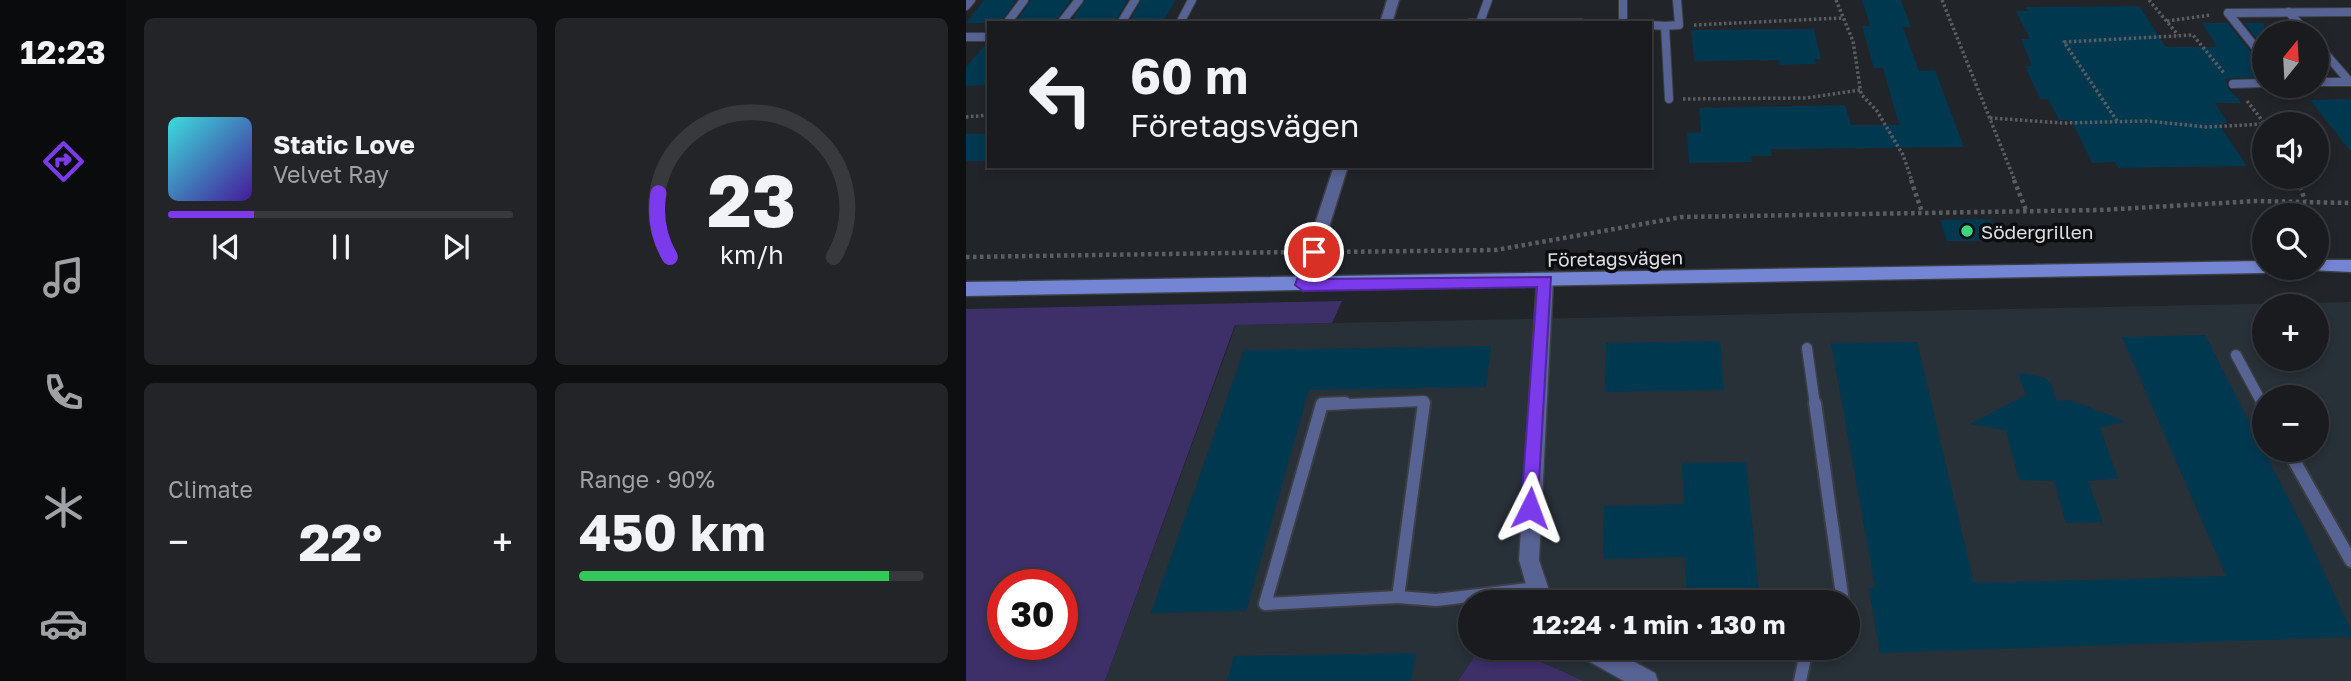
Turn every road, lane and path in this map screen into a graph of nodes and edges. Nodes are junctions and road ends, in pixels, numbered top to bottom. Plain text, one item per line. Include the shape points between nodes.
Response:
1 (971, 0) edge
2 (1024, 0) edge
3 (1079, 0) edge
4 (1135, 0) edge
5 (1192, 0) edge
6 (1393, 0) edge
7 (1488, 0) edge
8 (1623, 0) edge
9 (1677, 0) edge
10 (1836, 0) edge
11 (1942, 0) edge
12 (2149, 0) edge
13 (966, 6) edge
14 (2289, 12) junction
15 (2351, 12) edge
16 (2228, 13) junction
17 (1842, 18) junction
18 (1008, 21) edge
19 (1062, 21) edge
20 (1122, 21) edge
21 (1181, 21) edge
22 (1386, 21) edge
23 (1480, 21) edge
24 (1623, 21) edge
25 (2297, 21) edge
26 (2167, 22) junction
27 (1652, 25) edge
28 (1679, 25) junction
29 (1665, 26) junction
30 (2179, 36) junction
31 (966, 37) edge
32 (987, 37) edge
33 (2252, 43) edge
34 (2329, 58) edge
35 (2329, 82) edge
36 (2252, 83) edge
37 (2232, 84) junction
38 (1860, 90) junction
39 (1669, 99) joint
40 (2255, 112) edge
41 (987, 115) edge
42 (966, 117) edge
43 (1990, 118) junction
44 (2117, 121) junction
45 (2252, 125) edge
46 (1340, 168) edge
47 (2301, 189) edge
48 (2305, 201) junction
49 (2351, 203) edge
50 (2026, 210) junction
51 (1922, 212) junction
52 (1314, 252) junction
53 (966, 257) edge
54 (2329, 266) edge
55 (2351, 266) edge
56 (2252, 267) edge
57 (1545, 281) junction
58 (1303, 285) junction
59 (966, 289) edge
60 (1807, 348) dead end
61 (2236, 355) dead end
62 (2252, 385) edge
63 (2295, 462) edge
64 (2351, 561) edge
65 (1538, 590) edge
66 (1841, 590) edge
67 (1398, 597) junction
68 (1458, 599) edge
69 (1609, 660) edge
70 (1804, 660) edge
71 (1647, 681) edge
72 (1800, 681) edge

1 - 13 lane
2 - 18 lane
3 - 19 lane
4 - 20 lane
5 - 21 lane
6 - 22 street
7 - 23 lane
8 - 24 lane
9 - 28 lane
10 - 17 path
11 - 43 path
12 - 26 path
14 - 15 lane
14 - 16 lane
14 - 25 lane
16 - 26 path
16 - 33 lane
17 - 28 path
17 - 38 path via 1853,41
26 - 30 path
27 - 29 lane
28 - 29 lane
29 - 39 lane
30 - 37 path via 2193,35
30 - 44 path via 2064,42
31 - 32 lane
34 - 35 lane via 2350,82
36 - 37 lane
37 - 40 path
38 - 39 path via 1806,98
38 - 51 path via 1903,155
41 - 42 path
43 - 44 path
43 - 50 path
44 - 45 path via 2206,127
46 - 52 street
47 - 48 path
48 - 49 path
48 - 50 path
50 - 51 path
51 - 52 path via 1682,217 1496,250
52 - 53 path
52 - 58 street
54 - 55 street
56 - 57 street, Företagsvägen
57 - 58 street, Företagsvägen
57 - 65 street via 1529,559
58 - 59 street, Företagsvägen
60 - 66 lane
61 - 62 lane
63 - 64 lane
67 - 67 lane via 1424,401 1322,404 1265,604
67 - 68 lane
69 - 71 street
70 - 72 lane

